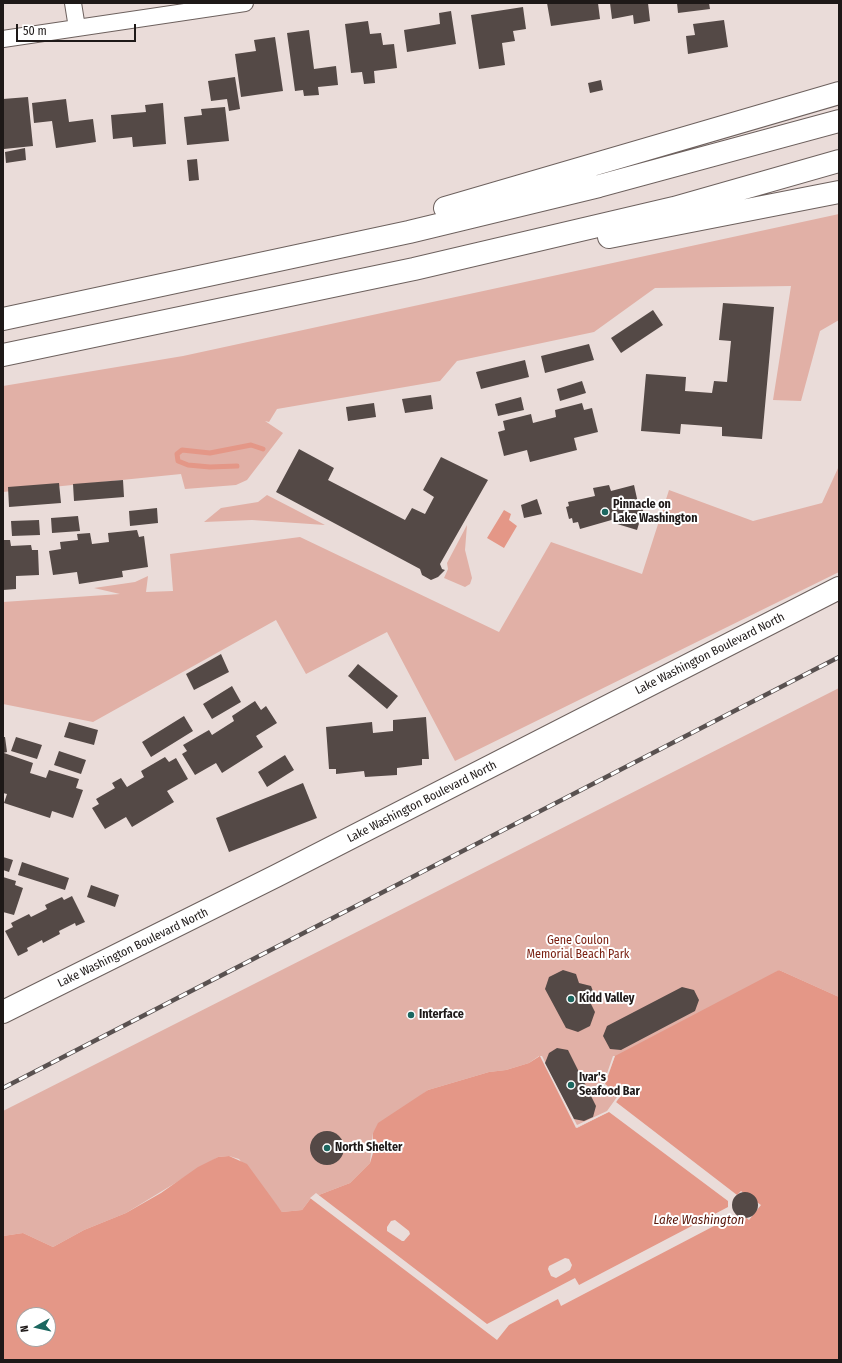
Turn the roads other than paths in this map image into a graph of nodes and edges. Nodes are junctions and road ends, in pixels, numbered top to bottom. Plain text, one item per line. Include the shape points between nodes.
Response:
1 (73, 3) edge
2 (245, 3) edge
3 (77, 28) junction
4 (3, 39) edge
5 (839, 93) edge
6 (839, 121) edge
7 (839, 160) edge
8 (839, 192) edge
9 (414, 269) junction
10 (233, 270) junction
11 (3, 319) edge
12 (3, 355) edge
13 (839, 588) edge
14 (3, 1012) edge

1 - 3 street
2 - 3 street
3 - 4 street
5 - 10 main road
6 - 10 main road via 598,186 409,232
7 - 9 main road via 674,208
8 - 9 main road via 643,231
9 - 12 main road
10 - 11 main road
13 - 14 main road, Lake Washington Boulevard North via 276,876

